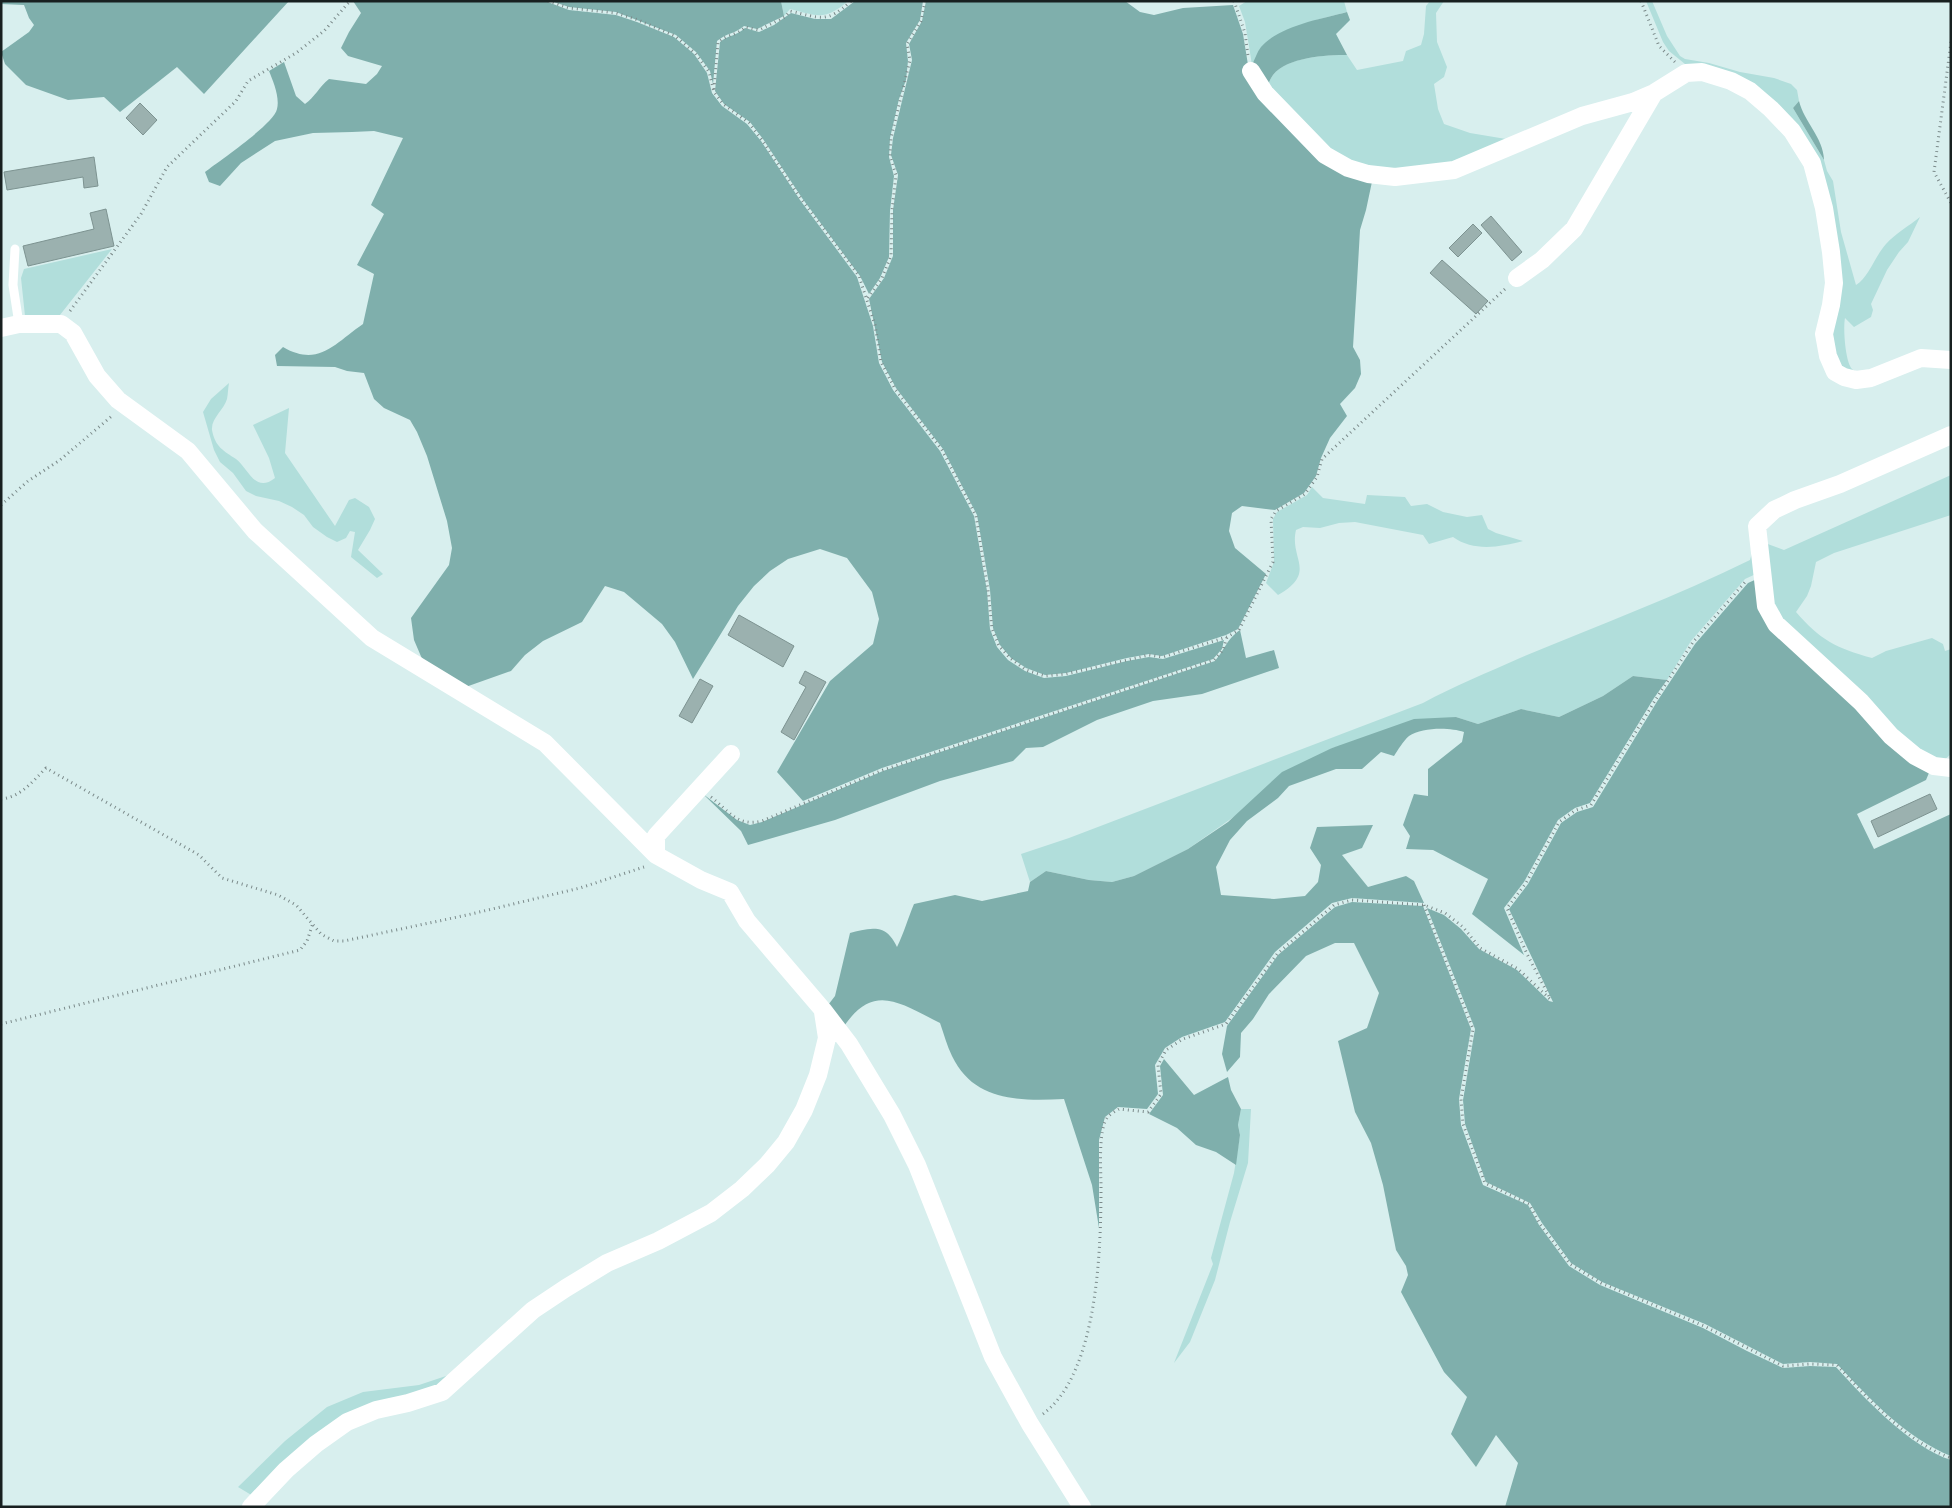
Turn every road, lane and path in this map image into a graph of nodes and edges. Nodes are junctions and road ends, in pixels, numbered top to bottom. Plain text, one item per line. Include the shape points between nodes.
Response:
1 (350, 1) edge
2 (548, 1) edge
3 (851, 1) edge
4 (924, 1) edge
5 (1234, 1) edge
6 (1641, 1) edge
7 (1951, 42) edge
8 (1251, 71) joint
9 (1686, 72) junction
10 (714, 92) junction
11 (1654, 93) junction
12 (1951, 203) edge
13 (15, 249) dead end
14 (1517, 278) joint
15 (867, 298) junction
16 (19, 324) junction
17 (61, 324) junction
18 (1, 328) edge
19 (1951, 360) edge
20 (125, 405) junction
21 (1951, 435) edge
22 (1, 506) edge
23 (1764, 574) junction
24 (1227, 637) junction
25 (731, 754) dead end
26 (1951, 768) edge
27 (699, 788) junction
28 (1, 799) edge
29 (656, 855) junction
30 (1424, 905) junction
31 (312, 923) junction
32 (823, 1010) junction
33 (1, 1024) edge
34 (1030, 1424) junction
35 (1951, 1458) edge
36 (251, 1507) edge
37 (1082, 1507) edge

1 - 17 path via 324,31 296,53 248,81 236,101 168,167 141,214
2 - 10 path via 569,8 616,13 675,36 700,59
3 - 10 path via 830,17 790,11 779,21 759,30 745,27 738,34 726,35 718,42
4 - 15 path via 921,21 907,44 910,60 892,138 890,156 896,175 891,256 882,278
5 - 8 path via 1245,33
6 - 9 path via 1659,46
7 - 12 path via 1934,172
8 - 11 street via 1265,93 1324,155 1348,168 1395,177 1454,170 1582,116
9 - 11 street
9 - 19 street via 1716,75 1750,91 1792,131 1812,163 1831,252 1834,283 1824,334 1835,372 1856,380 1871,378 1921,358
10 - 15 path via 762,140 801,199 859,276
11 - 14 street via 1574,228 1542,260
13 - 16 lane via 12,284
14 - 24 path via 1322,459 1317,477 1305,494 1276,511 1271,519 1273,562 1239,630
15 - 24 path via 881,362 894,389 942,450 976,516 992,629 999,646 1010,658 1026,670 1045,676 1066,674 1149,655 1162,657
16 - 17 street
16 - 18 street
17 - 20 street via 73,333 97,376
20 - 22 path
20 - 29 street via 188,451 255,531 372,638 545,743
21 - 23 street via 1774,510 1757,526
23 - 26 street via 1766,606 1776,624 1909,751 1934,766
23 - 30 path via 1747,580 1693,642 1591,805 1576,810 1559,822 1526,883 1506,908 1550,999 1518,969 1480,948 1446,913
24 - 27 path via 1223,650 1214,660 882,770 762,821 750,824 738,819
25 - 27 street
27 - 29 street via 656,836
28 - 31 path via 12,798 24,791 46,768 199,855 222,878 278,895 296,905
29 - 31 path via 644,867 580,888 344,941 334,941 321,934
29 - 32 street via 730,892 747,921
30 - 34 path via 1352,900 1334,905 1277,954 1226,1024 1183,1039 1166,1050 1158,1066 1161,1094 1148,1112 1119,1109 1106,1118 1101,1140 1101,1228 1088,1328 1079,1364 1071,1380 1052,1408
30 - 35 path via 1473,1029 1461,1099 1463,1124 1485,1183 1529,1204 1570,1264 1601,1283 1704,1326 1783,1366 1837,1365 1896,1424
31 - 33 path via 307,941 300,950
32 - 34 street via 854,1052 892,1115 917,1165 993,1357
32 - 36 street via 827,1038 818,1075 804,1110 768,1165 742,1189 712,1214 607,1263 533,1310 442,1392 376,1410 347,1422 286,1470
34 - 37 street

